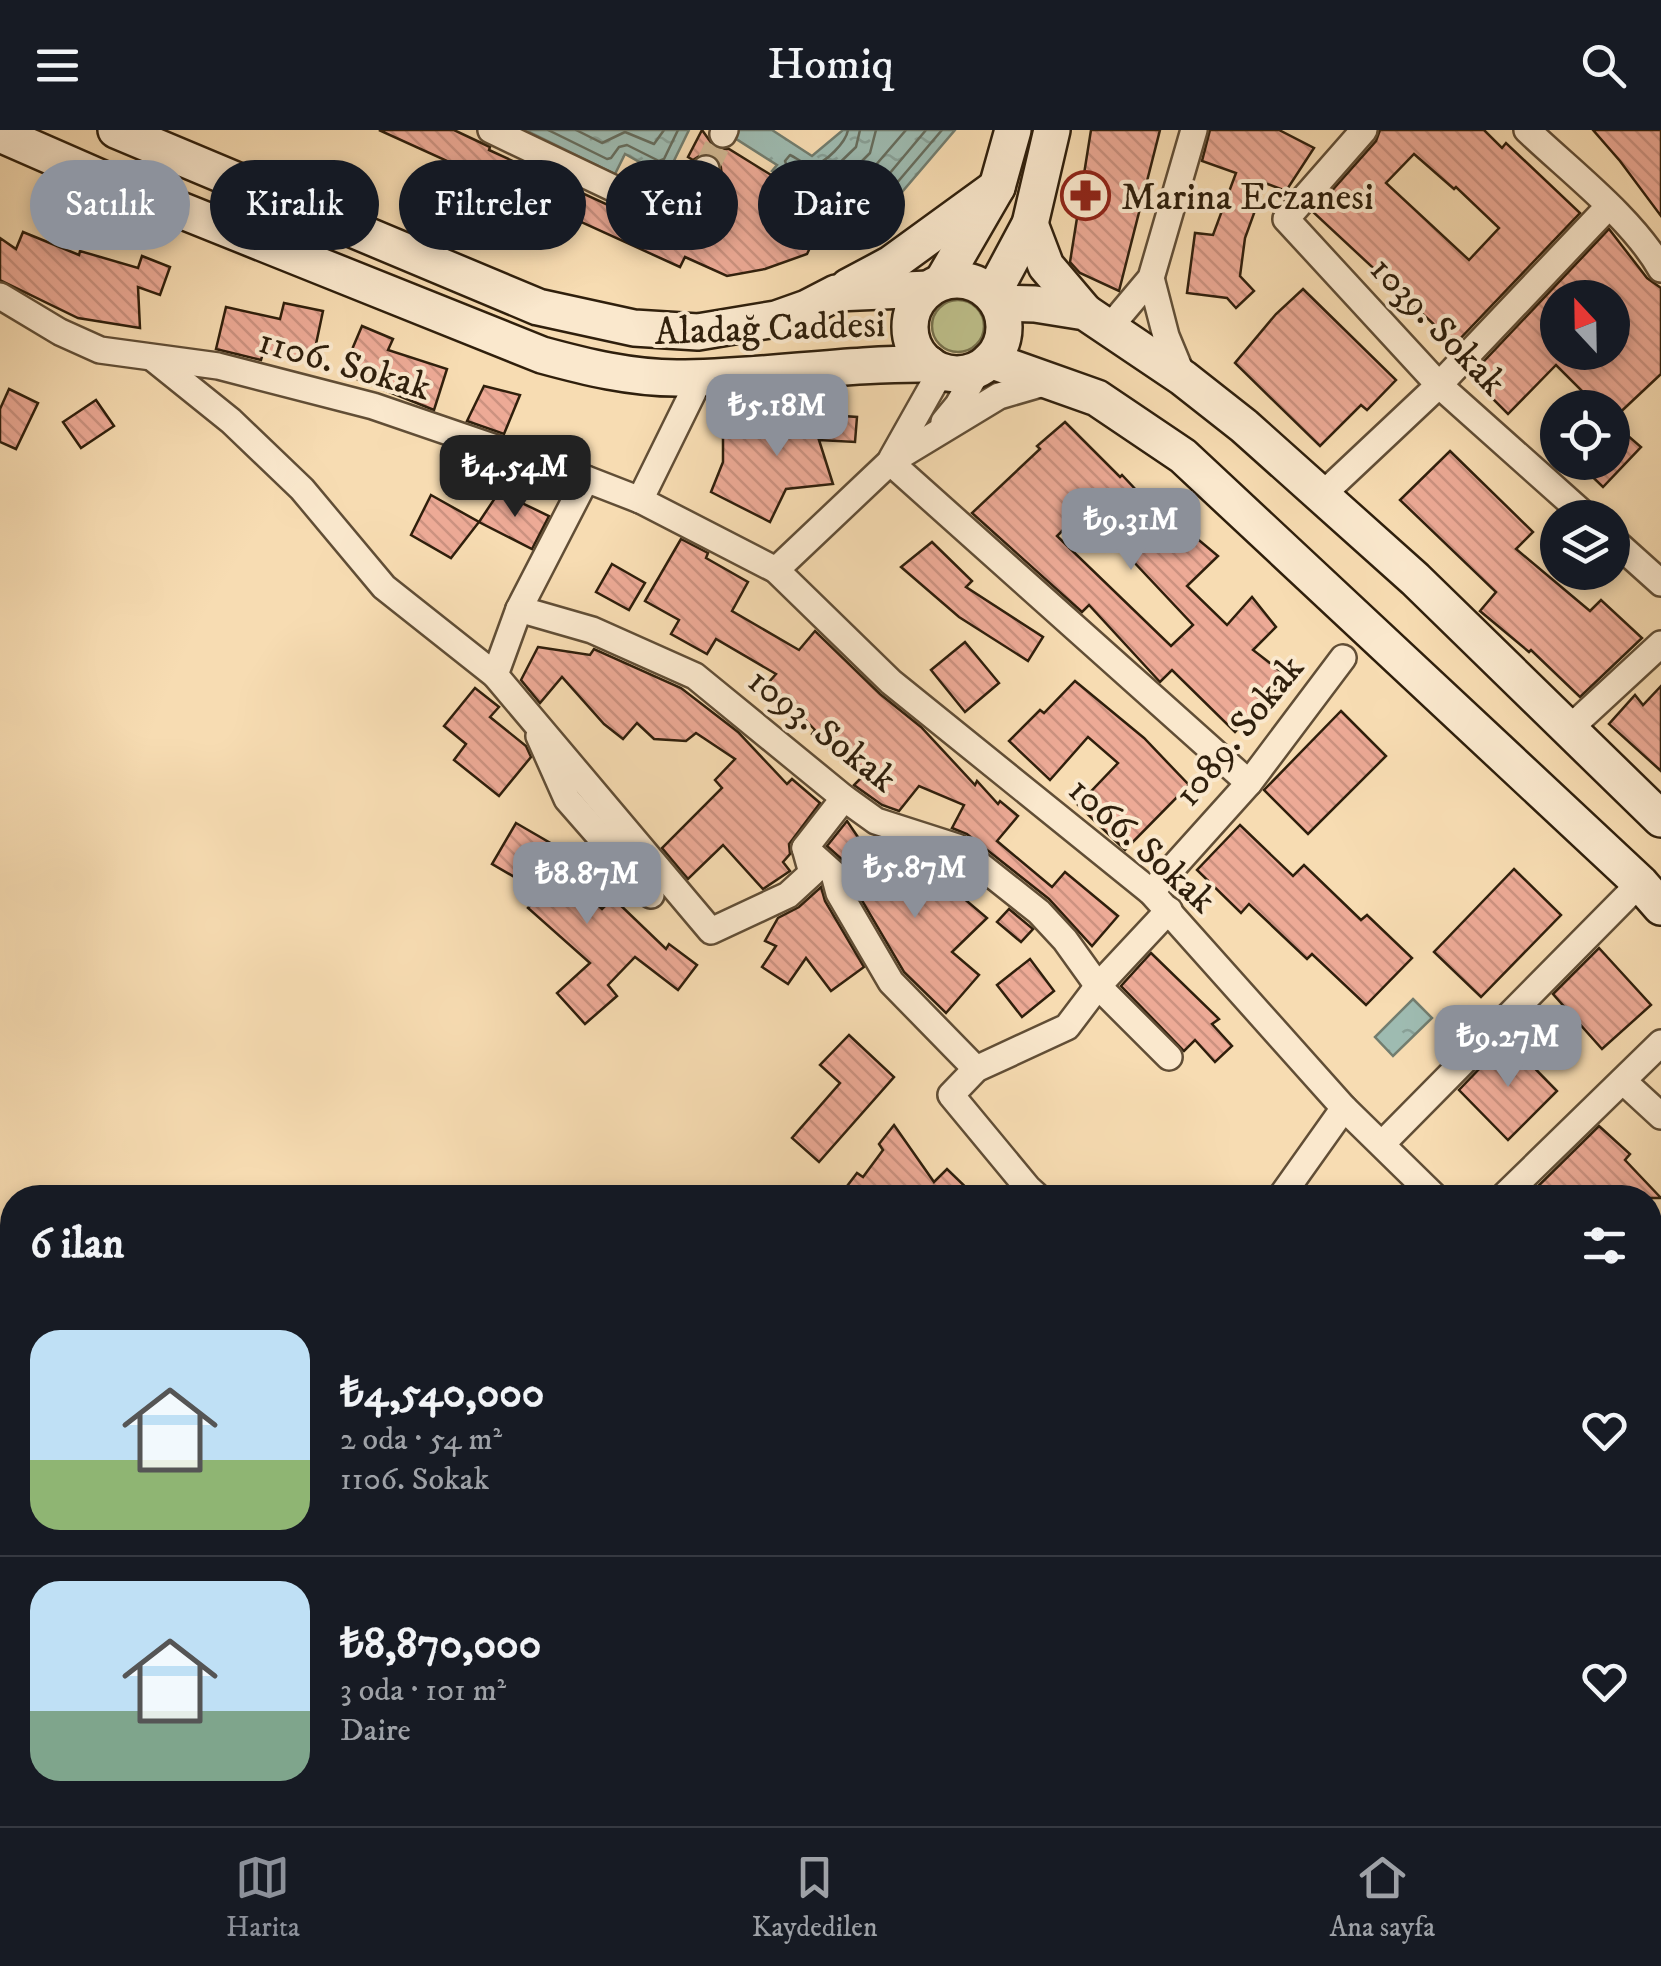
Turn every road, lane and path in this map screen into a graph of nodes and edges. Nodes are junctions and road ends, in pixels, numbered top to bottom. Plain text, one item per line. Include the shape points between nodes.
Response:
1 (491, 130) edge
2 (1013, 130) edge
3 (1052, 130) edge
4 (1194, 130) edge
5 (1364, 130) edge
6 (1527, 130) edge
7 (121, 132) edge
8 (0, 134) edge
9 (60, 160) edge
10 (111, 160) edge
11 (606, 185) edge
12 (997, 188) junction
13 (1608, 207) junction
14 (190, 213) edge
15 (1030, 224) junction
16 (1661, 269) edge
17 (1151, 278) junction
18 (935, 286) junction
19 (836, 293) junction
20 (0, 296) edge
21 (995, 299) junction
22 (1097, 320) junction
23 (154, 359) junction
24 (984, 364) junction
25 (935, 368) junction
26 (702, 376) junction
27 (1183, 378) junction
28 (1056, 381) junction
29 (1439, 384) junction
30 (934, 434) junction
31 (890, 462) junction
32 (586, 479) junction
33 (1322, 496) junction
34 (640, 500) junction
35 (1568, 500) edge
36 (1630, 556) edge
37 (776, 570) junction
38 (1661, 583) edge
39 (519, 609) junction
40 (1661, 644) edge
41 (1343, 658) dead end
42 (494, 675) junction
43 (534, 722) junction
44 (1569, 729) junction
45 (1249, 782) junction
46 (844, 798) junction
47 (1661, 819) edge
48 (805, 848) junction
49 (651, 895) dead end
50 (1651, 895) edge
51 (1160, 901) junction
52 (1098, 986) junction
53 (1661, 1044) edge
54 (1170, 1057) dead end
55 (976, 1069) junction
56 (1623, 1081) junction
57 (1344, 1108) junction
58 (1661, 1116) edge
59 (1382, 1144) junction
60 (1021, 1185) edge
61 (1289, 1185) edge
62 (1423, 1185) edge
63 (1515, 1185) edge

1 - 11 street
2 - 12 main road
3 - 15 main road
4 - 17 street
5 - 29 street, 1039. Sokak via 1286,219
6 - 13 street
7 - 10 main road
7 - 19 main road, Aladağ Caddesi via 538,307 611,325 726,329 776,319
8 - 9 main road, Aladağ Caddesi
12 - 18 main road
12 - 19 main road via 891,264
13 - 16 street
13 - 29 street
14 - 26 main road, Aladağ Caddesi via 592,370
15 - 21 main road
15 - 22 main road via 1046,266
17 - 22 street
17 - 27 street
18 - 19 main road, Aladağ Caddesi
18 - 21 main road via 971,282
18 - 25 main road via 919,300 910,327 912,341
20 - 23 street, 1106. Sokak via 100,350
21 - 22 main road
21 - 24 main road via 1004,333
22 - 27 main road
23 - 32 street, 1106. Sokak via 218,366 372,406
23 - 42 street via 302,489 384,587
24 - 25 main road via 954,374
24 - 28 main road
24 - 30 street
25 - 26 main road, Aladağ Caddesi via 874,364
25 - 31 street
26 - 34 street
27 - 33 main road
28 - 30 street via 998,396
28 - 50 main road via 1098,398 1183,456
29 - 33 street
29 - 35 street, 1039. Sokak
30 - 31 street
31 - 37 street
31 - 45 street
32 - 34 street, 1106. Sokak
32 - 39 street
33 - 44 main road
34 - 37 street, 1106. Sokak
36 - 38 street
37 - 51 street, 1066. Sokak via 891,682
39 - 42 street
39 - 46 street, 1093. Sokak via 592,630 695,676
40 - 44 street
41 - 45 street, 1089. Sokak
42 - 43 street
43 - 48 street via 710,931 788,895 812,873
43 - 49 street via 566,798
44 - 47 main road
45 - 51 street, 1089. Sokak
46 - 48 street
46 - 52 street, 1093. Sokak via 876,821 957,847 1038,912
48 - 55 street via 834,874 891,982
50 - 59 street
51 - 52 street, 1089. Sokak
51 - 57 street, 1066. Sokak
52 - 54 street, 1093. Sokak
52 - 55 street, 1089. Sokak via 1067,1027
53 - 56 street
55 - 60 street via 951,1095
56 - 58 street
56 - 63 street
57 - 59 street, 1066. Sokak
57 - 61 street
59 - 62 street, 1066. Sokak

